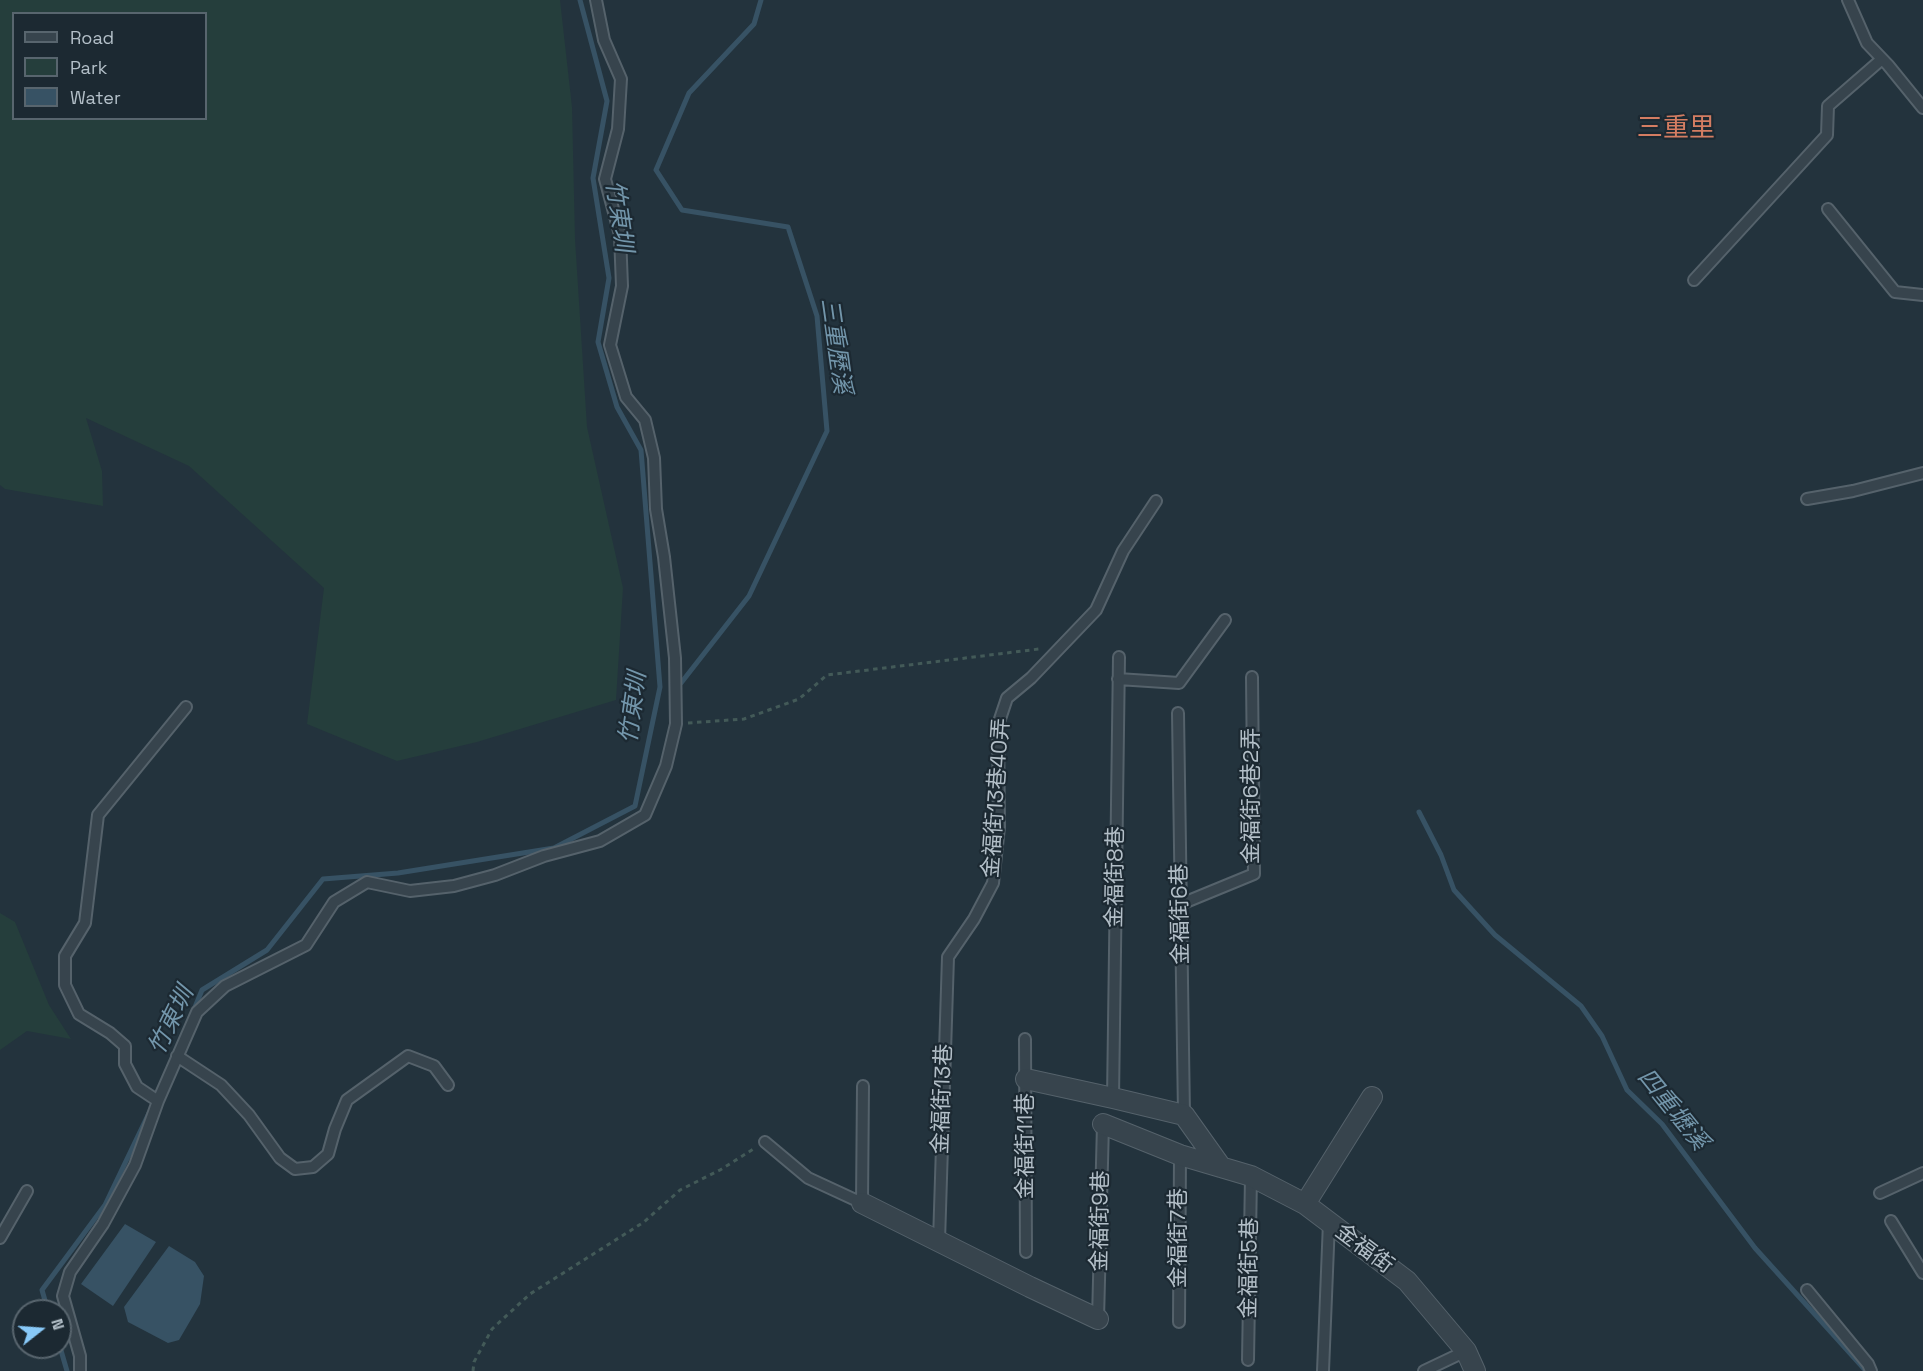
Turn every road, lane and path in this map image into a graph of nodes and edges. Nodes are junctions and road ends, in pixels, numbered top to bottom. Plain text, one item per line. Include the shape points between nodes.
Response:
1 (596, 0) edge
2 (1848, 0) edge
3 (1882, 59) junction
4 (1923, 108) edge
5 (1828, 209) dead end
6 (1695, 280) dead end
7 (1923, 296) edge
8 (1923, 473) edge
9 (1807, 499) dead end
10 (1156, 501) dead end
11 (1225, 620) dead end
12 (1061, 646) junction
13 (1119, 657) dead end
14 (1252, 676) dead end
15 (1118, 679) junction
16 (186, 707) dead end
17 (1178, 712) dead end
18 (676, 724) junction
19 (1181, 904) junction
20 (948, 957) joint
21 (1025, 1039) dead end
22 (177, 1056) junction
23 (1026, 1079) junction
24 (448, 1084) dead end
25 (862, 1086) dead end
26 (1372, 1097) dead end
27 (1113, 1098) junction
28 (158, 1101) junction
29 (1184, 1115) junction
30 (1103, 1124) joint
31 (765, 1142) joint
32 (1180, 1155) junction
33 (1221, 1167) junction
34 (1923, 1173) edge
35 (1251, 1176) junction
36 (27, 1191) dead end
37 (1880, 1193) dead end
38 (862, 1203) junction
39 (1305, 1204) junction
40 (1891, 1221) dead end
41 (1329, 1222) junction
42 (0, 1239) edge
43 (939, 1241) junction
44 (1026, 1252) dead end
45 (1923, 1274) edge
46 (1807, 1290) dead end
47 (1098, 1319) joint
48 (1179, 1322) dead end
49 (1466, 1351) junction
50 (1248, 1360) dead end
51 (80, 1371) edge
52 (473, 1371) edge
53 (1323, 1371) edge
54 (1424, 1371) edge
55 (1475, 1371) edge
56 (1870, 1371) edge

1 - 18 lane via 604,40 621,79 618,129 605,178 620,235 622,285 610,345 626,397 645,420 654,458 656,509 675,658
2 - 3 lane via 1867,43
3 - 4 lane
3 - 6 lane via 1828,106 1827,135
5 - 7 lane via 1895,292
8 - 9 lane
10 - 12 lane, 金福街13巷40弄 via 1122,551 1096,610
11 - 15 lane via 1179,683
12 - 18 path via 827,675 800,699 744,719
12 - 20 lane, 金福街13巷40弄 via 1008,698 998,725 999,826 993,883
13 - 15 lane, 金福街8巷
14 - 19 lane, 金福街6巷2弄 via 1254,874
15 - 27 lane, 金福街8巷
16 - 28 lane via 98,815 85,923 65,956 65,986 79,1014 125,1046 125,1064 137,1087
17 - 19 lane, 金福街6巷
18 - 22 lane via 666,766 645,815 600,841 454,886 410,891 368,882 333,902 306,945 225,986 196,1012
19 - 29 lane, 金福街6巷
20 - 43 lane, 金福街13巷
21 - 23 lane, 金福街11巷
22 - 24 lane via 221,1085 280,1158 295,1169 313,1167 328,1154 347,1100 408,1056 434,1066
22 - 28 lane
23 - 27 street
23 - 44 lane, 金福街11巷
25 - 38 lane
26 - 39 street
27 - 29 street
28 - 51 lane via 135,1165 103,1224 70,1272 63,1296 80,1356
29 - 33 street
30 - 32 street, 金福街
30 - 47 lane, 金福街9巷
31 - 38 lane via 808,1178
31 - 52 path via 680,1190 644,1222 530,1294 492,1329
32 - 33 street, 金福街
32 - 48 lane, 金福街7巷
33 - 35 street, 金福街
34 - 37 lane
35 - 39 street, 金福街
35 - 50 lane, 金福街5巷
36 - 42 lane
38 - 43 street
39 - 41 street, 金福街
40 - 45 lane
41 - 49 street, 金福街 via 1407,1281
41 - 53 lane
43 - 47 street
46 - 56 lane
49 - 54 lane
49 - 55 street, 金福街

